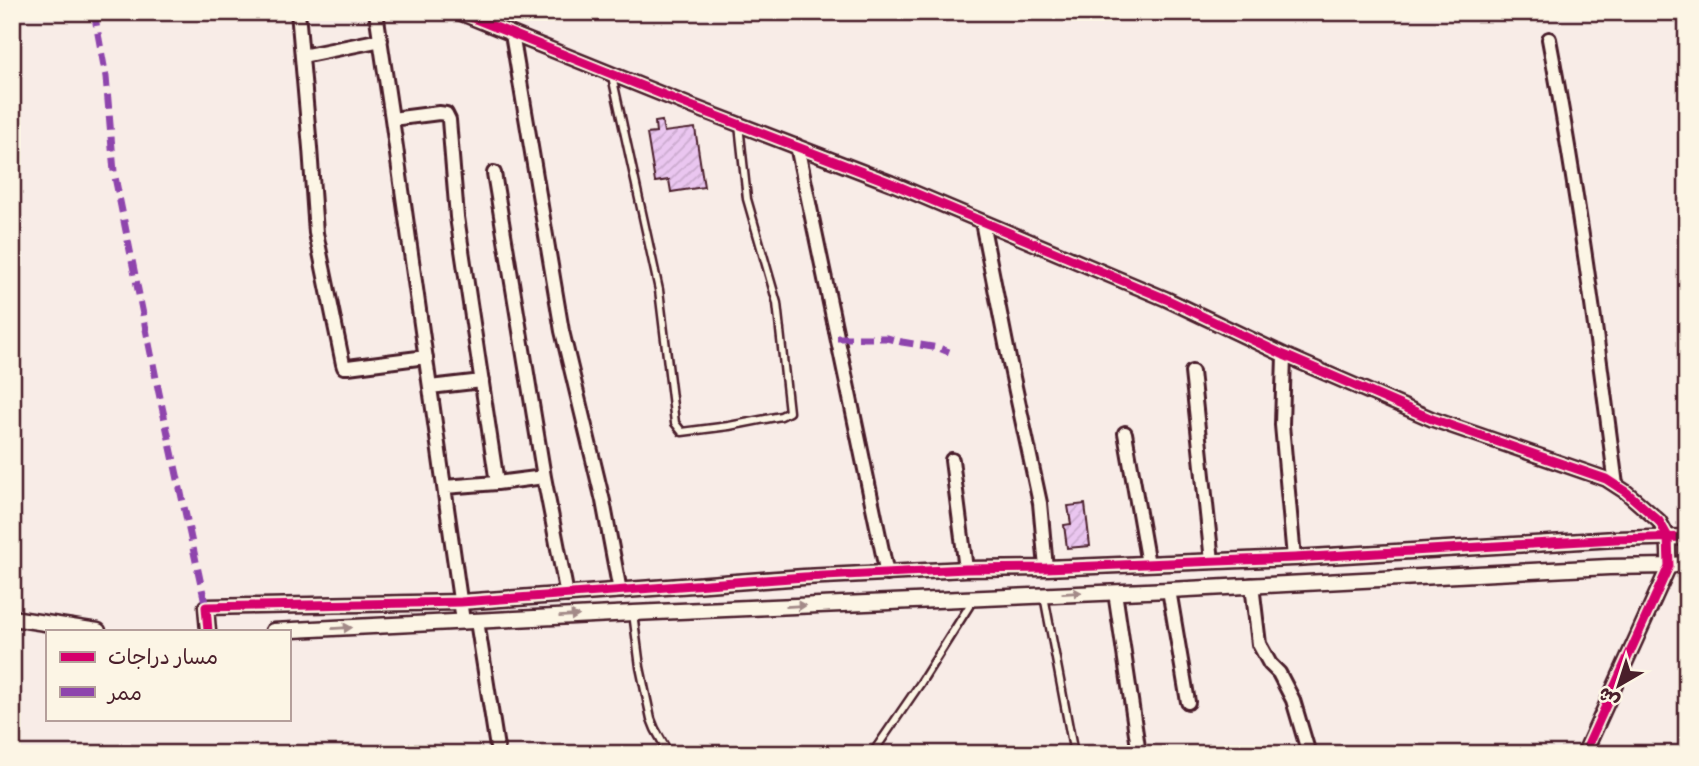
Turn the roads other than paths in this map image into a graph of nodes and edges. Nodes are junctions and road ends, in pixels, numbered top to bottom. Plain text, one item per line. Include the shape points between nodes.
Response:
1 (298, 12) edge
2 (376, 12) edge
3 (458, 12) edge
4 (512, 34) junction
5 (1549, 39) dead end
6 (381, 40) junction
7 (302, 56) junction
8 (611, 74) junction
9 (393, 119) junction
10 (739, 123) junction
11 (797, 146) junction
12 (494, 173) dead end
13 (982, 222) junction
14 (1284, 355) junction
15 (426, 357) junction
16 (1192, 372) dead end
17 (482, 381) junction
18 (430, 387) junction
19 (1125, 433) dead end
20 (952, 460) dead end
21 (544, 477) junction
22 (497, 484) junction
23 (1616, 485) junction
24 (444, 487) junction
25 (1668, 537) junction
26 (1687, 537) edge
27 (1294, 558) junction
28 (1212, 561) junction
29 (1148, 564) junction
30 (1687, 564) edge
31 (1669, 566) junction
32 (1046, 568) junction
33 (966, 569) junction
34 (887, 574) junction
35 (736, 582) junction
36 (1252, 584) junction
37 (1169, 590) junction
38 (620, 591) junction
39 (1115, 592) junction
40 (567, 595) junction
41 (1044, 595) junction
42 (975, 598) junction
43 (461, 603) junction
44 (738, 609) junction
45 (633, 613) junction
46 (12, 618) edge
47 (470, 621) junction
48 (90, 630) edge
49 (208, 630) edge
50 (290, 630) edge
51 (1188, 702) dead end
52 (498, 754) edge
53 (669, 754) edge
54 (872, 754) edge
55 (1074, 754) edge
56 (1139, 754) edge
57 (1309, 754) edge
58 (1584, 754) edge

1 - 7 street
2 - 6 street
3 - 4 street
4 - 8 street
4 - 38 street via 562,331
5 - 23 street via 1591,293
6 - 7 street
6 - 9 street
7 - 15 street via 316,233 344,367
8 - 10 street
8 - 10 lane via 659,290 675,423 682,432 789,412 778,303 747,199
9 - 15 street
9 - 17 street via 439,113 449,120 457,217
10 - 11 street
11 - 13 street
11 - 34 street
12 - 21 street
13 - 14 street via 1166,299
13 - 32 street via 1040,503
14 - 23 street via 1432,419
14 - 27 street via 1282,425
15 - 18 street
16 - 28 street
17 - 18 street
17 - 22 street
18 - 24 street
19 - 29 street
20 - 33 street
21 - 22 street
21 - 40 street
22 - 24 street
23 - 25 street via 1658,521
24 - 43 street
25 - 26 street
25 - 27 street
25 - 31 street
27 - 28 street
28 - 29 street
29 - 32 street
30 - 31 street
31 - 36 street
31 - 58 street
32 - 33 street
33 - 34 street
34 - 35 street
35 - 38 street
35 - 44 street
36 - 37 street
36 - 57 street via 1259,644 1293,700
37 - 39 street
37 - 51 street
38 - 40 street
41 -> 39 street
39 - 56 street
40 - 43 street
41 - 42 street
41 - 55 lane
44 -> 42 street
42 - 54 lane
43 - 47 street
43 - 49 street via 206,607
44 - 45 street
47 -> 45 street
45 - 53 lane via 651,719
46 - 48 street
50 -> 47 street
47 - 52 street

